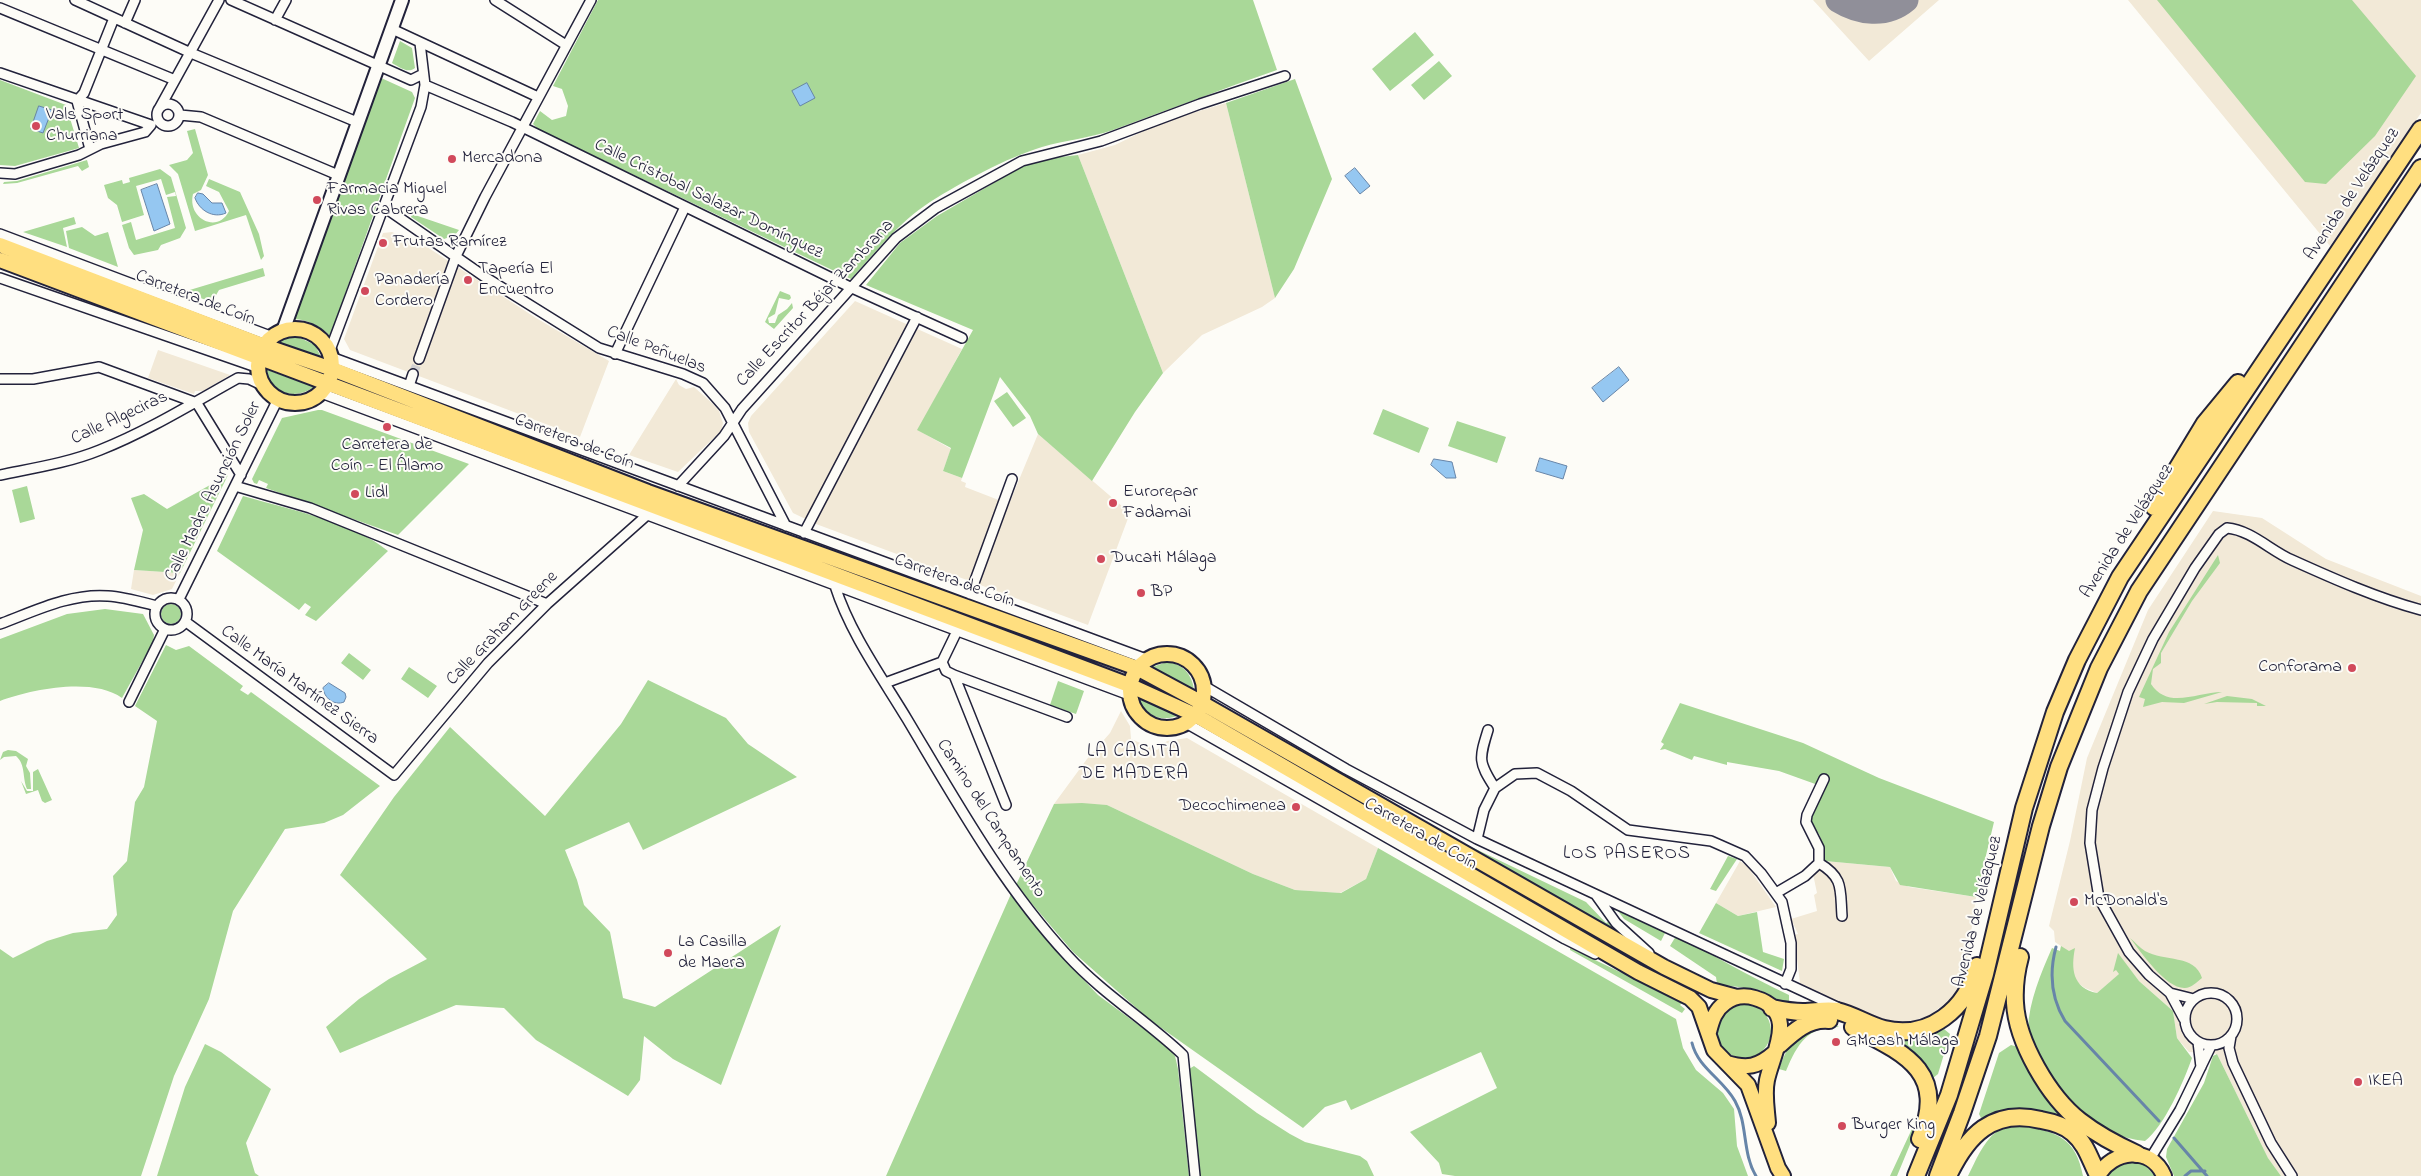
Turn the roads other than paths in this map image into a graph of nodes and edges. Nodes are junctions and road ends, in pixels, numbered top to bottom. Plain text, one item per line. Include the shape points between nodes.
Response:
1 (75, 0) edge
2 (135, 0) edge
3 (219, 0) edge
4 (231, 0) edge
5 (286, 0) edge
6 (402, 0) edge
7 (495, 0) edge
8 (591, 0) edge
9 (0, 8) edge
10 (114, 18) junction
11 (275, 20) junction
12 (125, 23) junction
13 (392, 30) junction
14 (420, 43) junction
15 (566, 45) junction
16 (101, 50) junction
17 (191, 53) junction
18 (378, 65) junction
19 (0, 73) edge
20 (423, 74) junction
21 (1285, 76) dead end
22 (175, 80) junction
23 (425, 85) junction
24 (538, 97) junction
25 (77, 101) junction
26 (159, 109) junction
27 (180, 115) junction
28 (357, 122) junction
29 (156, 124) junction
30 (522, 127) junction
31 (2421, 129) edge
32 (90, 149) junction
33 (2421, 168) edge
34 (0, 173) edge
35 (338, 176) junction
36 (384, 207) junction
37 (686, 207) junction
38 (0, 234) edge
39 (0, 245) edge
40 (456, 256) junction
41 (0, 260) edge
42 (0, 278) edge
43 (852, 288) junction
44 (917, 317) junction
45 (962, 338) dead end
46 (268, 348) junction
47 (615, 354) junction
48 (331, 359) junction
49 (419, 359) tunnel mouth
50 (413, 374) tunnel mouth
51 (0, 379) edge
52 (264, 386) junction
53 (409, 386) junction
54 (325, 388) junction
55 (278, 399) junction
56 (194, 402) junction
57 (732, 424) junction
58 (0, 475) edge
59 (241, 475) junction
60 (1012, 479) dead end
61 (235, 486) junction
62 (678, 486) junction
63 (646, 516) junction
64 (786, 526) junction
65 (804, 532) junction
66 (835, 586) junction
67 (970, 594) junction
68 (179, 599) junction
69 (547, 604) junction
70 (157, 606) junction
71 (2421, 610) edge
72 (186, 622) junction
73 (0, 624) edge
74 (165, 629) junction
75 (957, 631) junction
76 (942, 662) junction
77 (1141, 664) junction
78 (954, 675) junction
79 (886, 683) junction
80 (1204, 686) junction
81 (1129, 690) junction
82 (129, 702) dead end
83 (1202, 703) junction
84 (1067, 717) dead end
85 (1190, 719) junction
86 (1488, 730) dead end
87 (394, 775) joint
88 (1824, 779) dead end
89 (1495, 788) junction
90 (2050, 802) junction
91 (1006, 805) dead end
92 (1477, 839) junction
93 (1818, 863) junction
94 (2011, 863) junction
95 (1776, 893) junction
96 (1596, 895) junction
97 (1842, 916) dead end
98 (1664, 967) junction
99 (1785, 984) junction
100 (2170, 993) junction
101 (1736, 997) junction
102 (2194, 999) junction
103 (1772, 1008) junction
104 (1857, 1017) junction
105 (2185, 1020) junction
106 (1709, 1032) junction
107 (2231, 1036) junction
108 (2198, 1042) junction
109 (2214, 1045) junction
110 (1776, 1049) junction
111 (1727, 1062) junction
112 (2233, 1063) junction
113 (2201, 1067) junction
114 (1770, 1146) junction
115 (2143, 1156) junction
116 (1195, 1176) edge
117 (1783, 1176) edge
118 (1905, 1176) edge
119 (1916, 1176) edge
120 (1938, 1176) edge
121 (1948, 1176) edge
122 (2098, 1176) edge
123 (2164, 1176) edge
124 (2292, 1176) edge

1 - 10 street
2 - 12 street
3 - 17 street
4 - 11 street
5 - 11 street
6 - 13 street
7 - 15 street
8 - 15 street
9 - 16 street
10 - 12 street
10 - 16 street
11 - 18 street
12 - 17 street
13 - 14 street
13 - 18 street
14 - 20 street
14 - 24 street
15 - 24 street
16 - 22 street
16 - 25 street via 84,93
17 - 22 street
17 - 28 street
18 - 20 street via 410,80
18 - 28 street
19 - 25 street
20 - 23 street
21 - 43 street, Calle Escritor Béjar Zambrana via 1100,141 1022,161 928,214 896,238
22 - 26 street
23 - 30 street, Calle Cristobal Salazar Domínguez
23 - 36 street via 421,107
24 - 30 street
25 - 29 street
25 - 32 street
26 - 27 street via 173,105
26 - 29 street
27 - 29 street via 178,122 171,126
27 - 35 street via 201,117
28 - 35 street
29 - 32 street via 145,132
30 - 37 street, Calle Cristobal Salazar Domínguez
30 - 40 street
31 - 94 highway, Avenida de Velázquez via 2120,577 2077,660 2055,712 2027,799
32 - 34 street via 15,174
33 - 90 highway via 2139,591 2095,677 2059,767
35 - 46 street
36 - 40 street, Calle Peñuelas
36 - 48 street
37 - 43 street, Calle Cristobal Salazar Domínguez
37 - 47 street
38 - 46 street, Carretera de Coín
39 - 46 main road, Carretera de Coín
40 - 47 street, Calle Peñuelas via 599,348
40 - 49 street
41 - 46 main road
42 - 46 street, Carretera de Coín
43 - 44 street, Calle Cristobal Salazar Domínguez
43 - 57 street, Calle Escritor Béjar Zambrana
44 - 45 street, Calle Cristobal Salazar Domínguez
44 - 65 street
46 - 48 main road, Carretera de Coín
46 - 48 main road via 296,330 321,340
46 - 52 main road
46 - 54 main road
47 - 57 street, Calle Peñuelas via 703,383 719,400
48 - 53 street, Carretera de Coín
48 - 54 main road
48 - 77 main road, Carretera de Coín via 648,492
50 - 53 street
51 - 56 street, Calle Algeciras via 33,379 99,367
52 - 55 main road
52 - 56 street, Calle Algeciras via 238,378
53 - 62 street, Carretera de Coín
54 - 55 main road via 311,400 300,403
54 - 63 street
54 - 81 main road
55 - 59 street, Calle Madre Asunción Soler
56 - 58 street, Calle Algeciras via 98,451 62,463
56 - 59 street
57 - 62 street, Calle Escritor Béjar Zambrana
57 - 64 street, Calle Peñuelas
59 - 61 street, Calle Madre Asunción Soler
60 - 67 street
61 - 68 street, Calle Madre Asunción Soler
61 - 69 street via 310,508
62 - 64 street, Carretera de Coín
63 - 66 street
63 - 69 street, Calle Graham Greene
64 - 65 street, Carretera de Coín
65 - 67 street, Carretera de Coín
66 - 75 street
66 - 79 street, Camino del Campamento via 841,606
67 - 77 street, Carretera de Coín
68 - 70 street via 164,599
68 - 72 street via 188,612
69 - 87 street, Calle Graham Greene via 488,663
70 - 73 street via 108,596 88,596 67,599
70 - 74 street via 157,622
71 - 100 street via 2398,604 2290,560 2233,528 2227,528 2215,539 2195,568 2153,640 2128,692 2092,810 2090,843 2099,898 2129,952
72 - 74 street via 179,628
72 - 87 street, Calle María Martínez Sierra
74 - 82 street
75 - 76 street
75 - 81 street
76 - 78 street via 946,671
76 - 79 street
77 - 80 main road via 1165,653 1179,655 1200,673
77 - 81 main road
77 - 83 main road
78 - 84 street
78 - 91 street
79 - 116 street, Camino del Campamento via 970,824 1016,893 1068,956 1107,994 1183,1055
80 - 83 main road
80 - 92 street, Carretera de Coín via 1346,769
81 - 85 main road
81 - 85 main road via 1133,707 1150,724 1174,728
83 - 85 main road
83 - 98 main road
85 - 106 main road via 1638,972 1690,998 1704,1016
86 - 89 street via 1480,755 1484,771
88 - 93 street via 1806,822 1819,848
89 - 92 street via 1484,810
89 - 95 street via 1515,774 1537,773 1571,791 1628,830 1711,841 1744,856
90 - 115 highway via 2049,828 2016,973 2018,1023 2034,1061 2061,1102 2100,1135
90 - 120 highway via 2041,826 1988,1036
92 - 96 street, Carretera de Coín
93 - 95 street via 1805,876
93 - 97 street via 1829,869 1840,883
94 - 104 highway via 1995,890 1974,979 1962,1001 1943,1020 1924,1029 1904,1032 1883,1029
94 - 119 highway, Avenida de Velázquez via 1986,974 1949,1095
95 - 99 street via 1782,902 1791,943 1791,970
96 - 98 street, Carretera de Coín via 1616,923
96 - 99 street, Carretera de Coín
98 - 101 main road via 1711,990
99 - 104 street, Carretera de Coín
100 - 102 street
100 - 105 street
101 - 103 main road via 1752,997
101 - 106 main road via 1719,1008
102 - 105 street
102 - 107 street via 2209,992 2231,1002 2238,1017
103 - 104 highway via 1804,1012 1823,1009
103 - 110 main road via 1781,1034
105 - 108 street via 2187,1029
106 - 111 main road via 1714,1050
107 - 109 street
107 - 112 street via 2229,1048
108 - 109 street
108 - 113 street
109 - 112 street
109 - 113 street
110 - 111 main road via 1762,1063 1750,1067
110 - 114 main road via 1766,1094
110 - 118 highway via 1796,1029 1822,1019 1856,1028 1908,1058 1921,1072 1929,1098 1929,1113
111 - 114 main road via 1748,1085
112 - 124 street via 2271,1143
113 - 115 street via 2180,1110
114 - 117 main road
115 - 122 main road via 2118,1156 2103,1167
115 - 123 main road via 2157,1165
121 - 122 highway via 1957,1157 1981,1129 2015,1117 2035,1118 2071,1131 2090,1155

